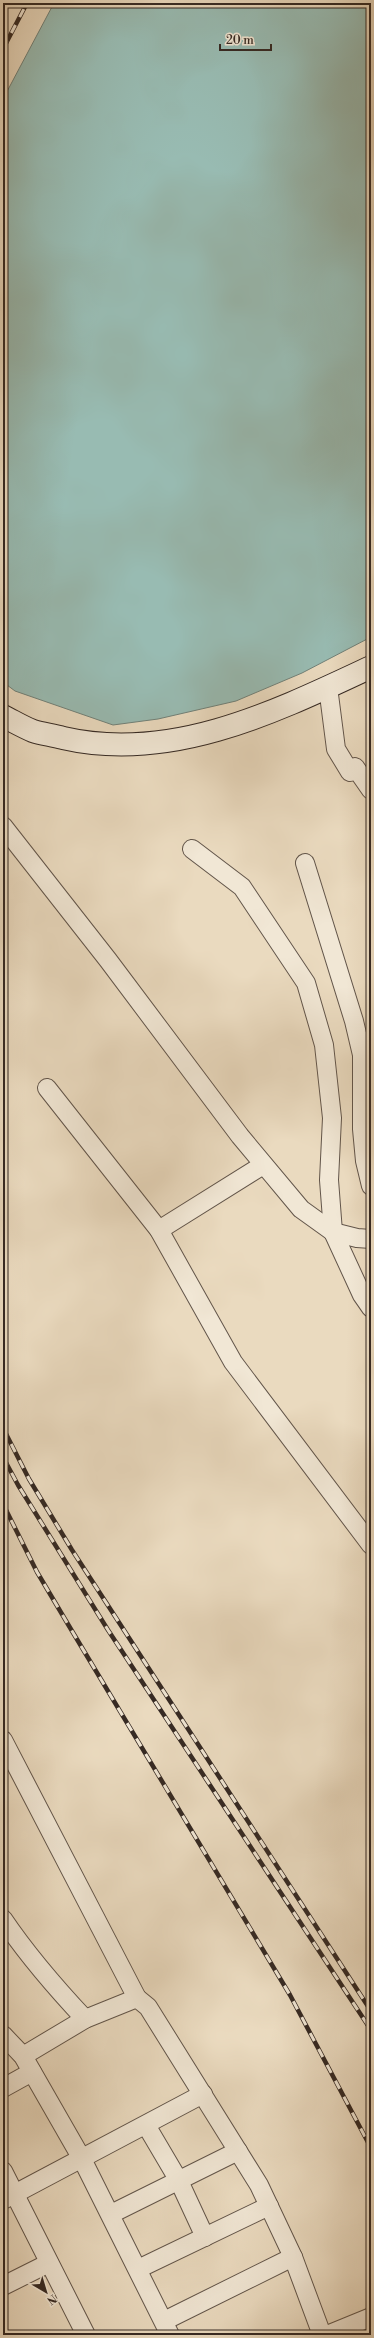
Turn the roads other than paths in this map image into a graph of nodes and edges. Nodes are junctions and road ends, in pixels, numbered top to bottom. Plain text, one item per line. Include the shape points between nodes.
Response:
1 (371, 667) edge
2 (328, 687) junction
3 (3, 716) edge
4 (371, 790) edge
5 (3, 826) edge
6 (192, 849) dead end
7 (305, 863) dead end
8 (47, 1088) dead end
9 (263, 1165) junction
10 (371, 1186) edge
11 (159, 1230) junction
12 (333, 1232) junction
13 (364, 1238) edge
14 (371, 1308) edge
15 (371, 1545) edge
16 (3, 1740) edge
17 (3, 1919) edge
18 (137, 1998) junction
19 (85, 2019) junction
20 (3, 2035) edge
21 (23, 2056) junction
22 (32, 2072) junction
23 (3, 2088) edge
24 (203, 2094) junction
25 (146, 2125) junction
26 (238, 2151) junction
27 (82, 2159) junction
28 (3, 2171) edge
29 (179, 2181) junction
30 (9, 2197) edge
31 (269, 2206) junction
32 (110, 2214) junction
33 (205, 2237) junction
34 (293, 2257) junction
35 (49, 2263) junction
36 (138, 2269) junction
37 (3, 2286) edge
38 (371, 2317) edge
39 (167, 2328) edge
40 (86, 2335) edge
41 (322, 2335) edge
42 (327, 2335) edge

1 - 2 main road
2 - 3 main road via 260,716 156,744 116,746 73,740 34,731
2 - 4 street via 336,749
5 - 9 street
6 - 12 street via 242,887 306,983 324,1045 332,1118 329,1180
7 - 10 street via 354,1021 362,1055 362,1129 365,1162
8 - 11 street
9 - 11 street
9 - 12 street via 301,1209
11 - 15 street via 233,1362
12 - 13 street
12 - 14 street via 362,1295
16 - 18 street
17 - 19 street via 26,1954
18 - 19 street
18 - 24 street via 148,2007
19 - 21 street
20 - 21 street
21 - 22 street
22 - 23 street
22 - 27 street
24 - 25 street
24 - 26 street
25 - 27 street
25 - 29 street
26 - 29 street
26 - 31 street via 259,2184
27 - 30 street
27 - 32 street
28 - 30 street
29 - 32 street
29 - 33 street
30 - 35 street
31 - 33 street
31 - 34 street
32 - 36 street
33 - 36 street
34 - 39 street
34 - 41 street
35 - 37 street
35 - 40 street
36 - 39 street
38 - 42 street

